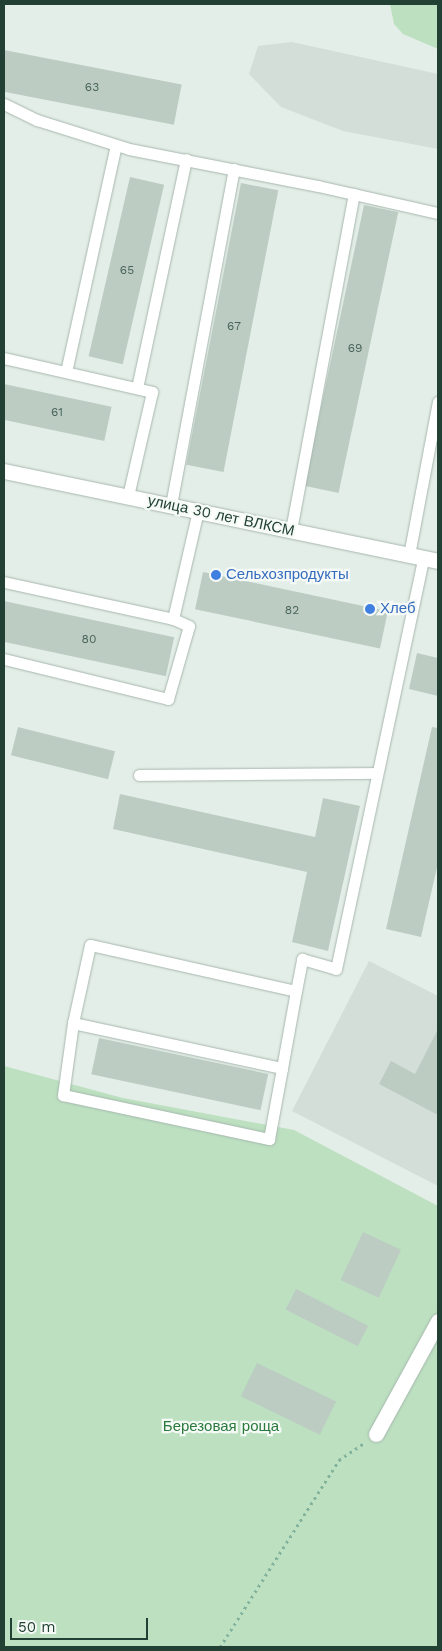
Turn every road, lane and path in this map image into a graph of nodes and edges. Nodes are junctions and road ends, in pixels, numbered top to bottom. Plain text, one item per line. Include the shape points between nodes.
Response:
1 (4, 104) edge
2 (116, 145) junction
3 (186, 159) junction
4 (234, 169) junction
5 (354, 194) junction
6 (438, 214) edge
7 (4, 358) edge
8 (66, 372) junction
9 (137, 388) junction
10 (438, 402) edge
11 (4, 471) edge
12 (128, 496) junction
13 (171, 505) junction
14 (198, 511) junction
15 (291, 530) junction
16 (416, 556) junction
17 (438, 561) edge
18 (4, 582) edge
19 (173, 620) junction
20 (4, 659) edge
21 (377, 773) junction
22 (139, 775) dead end
23 (296, 991) junction
24 (73, 1023) junction
25 (282, 1068) junction
26 (438, 1321) edge
27 (376, 1434) joint
28 (220, 1647) edge

1 - 2 lane via 37,120
2 - 3 lane
2 - 8 lane
3 - 4 lane
3 - 9 lane
4 - 5 lane
4 - 13 lane
5 - 6 lane
5 - 15 lane
7 - 8 lane
8 - 9 lane
9 - 12 lane via 152,392
10 - 16 lane
11 - 12 street, улица 30 лет ВЛКСМ
12 - 13 street, улица 30 лет ВЛКСМ
13 - 14 street, улица 30 лет ВЛКСМ
14 - 15 street, улица 30 лет ВЛКСМ
14 - 19 lane
15 - 16 street, улица 30 лет ВЛКСМ
16 - 17 street, улица 30 лет ВЛКСМ
16 - 21 lane
18 - 19 lane
19 - 20 lane via 189,626 168,699
21 - 22 lane
21 - 23 lane via 336,969 302,959
23 - 24 lane via 90,945
23 - 25 lane
24 - 25 lane
24 - 25 lane via 63,1095 269,1139
26 - 27 street
27 - 28 path via 339,1460

